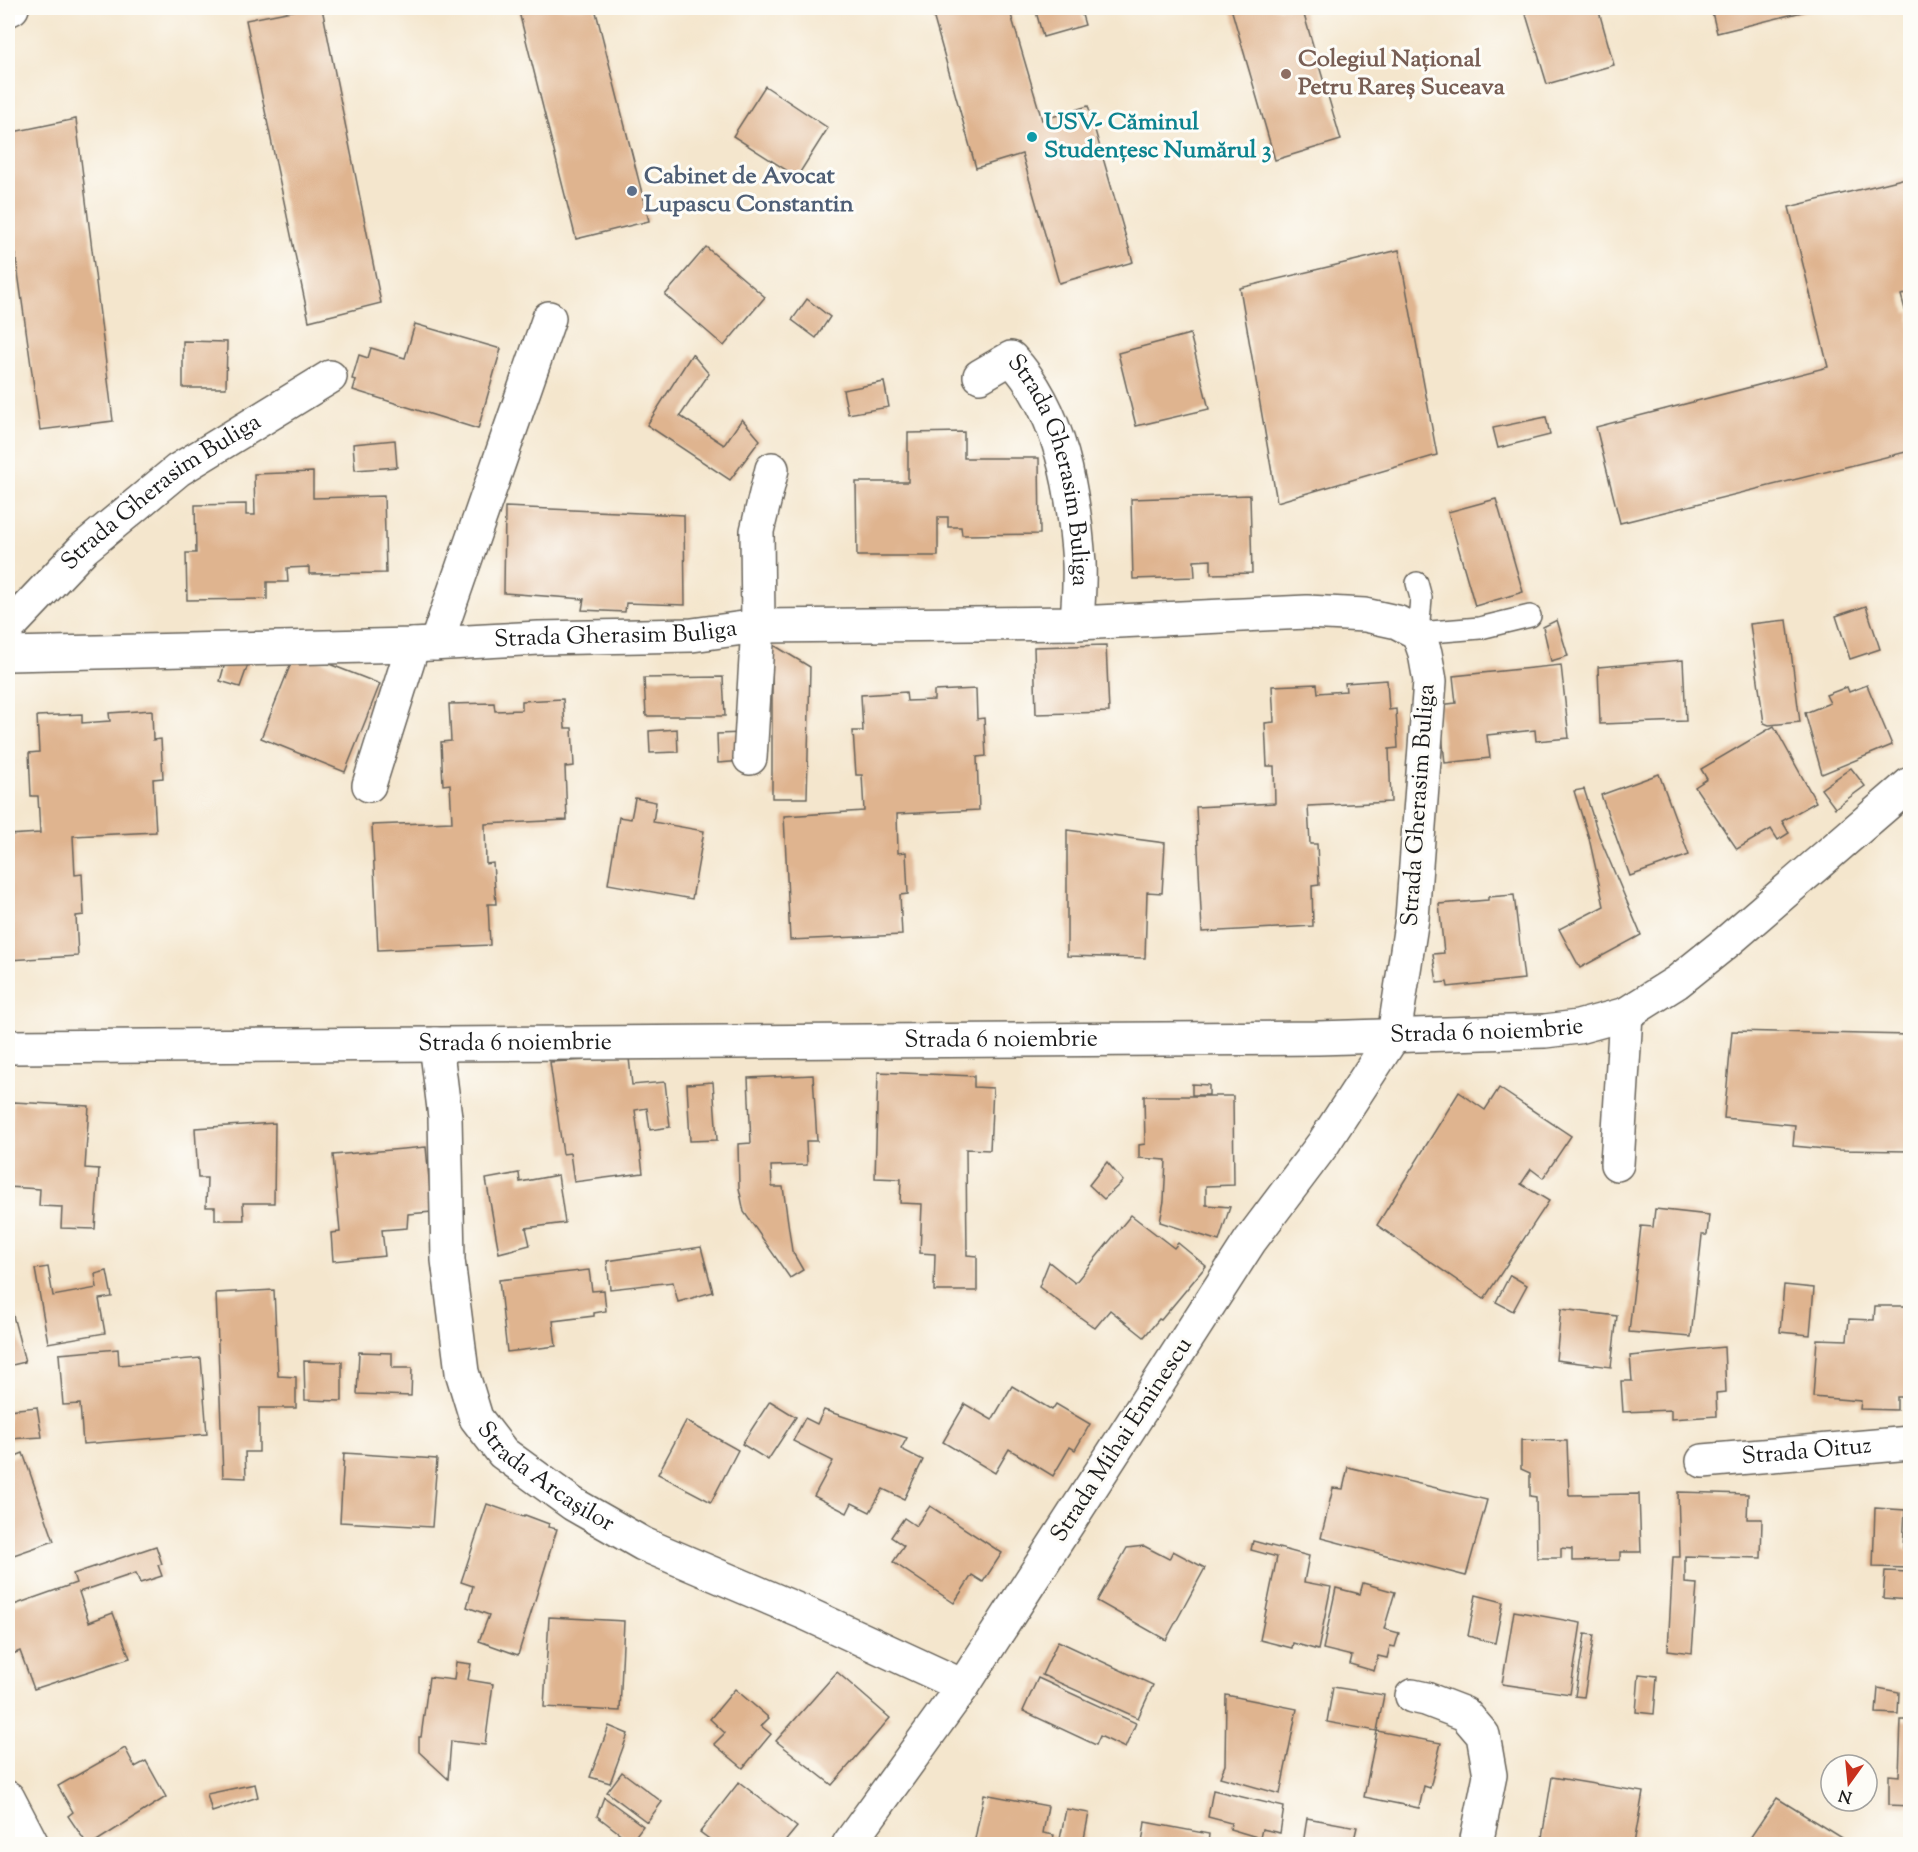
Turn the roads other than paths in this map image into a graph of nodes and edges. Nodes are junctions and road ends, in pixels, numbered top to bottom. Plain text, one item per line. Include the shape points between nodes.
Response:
1 (12, 8) edge
2 (8, 10) edge
3 (549, 318) dead end
4 (980, 376) dead end
5 (330, 377) dead end
6 (772, 469) dead end
7 (1417, 583) dead end
8 (1530, 616) dead end
9 (1077, 623) junction
10 (758, 626) junction
11 (8, 628) edge
12 (1418, 633) junction
13 (424, 645) junction
14 (8, 654) edge
15 (750, 758) dead end
16 (1911, 784) edge
17 (369, 785) dead end
18 (1626, 1014) junction
19 (1394, 1035) junction
20 (436, 1044) junction
21 (8, 1047) edge
22 (1617, 1164) dead end
23 (1911, 1443) edge
24 (1703, 1461) dead end
25 (963, 1686) junction
26 (1412, 1696) dead end
27 (8, 1798) edge
28 (32, 1845) edge
29 (849, 1845) edge
30 (1476, 1845) edge

1 - 2 street
3 - 13 street
4 - 9 street, Strada Gherasim Buliga via 1011,358 1038,396 1058,442 1072,503 1079,565
5 - 11 street, Strada Gherasim Buliga via 178,470 84,548
6 - 10 street, Strada Gherasim Buliga via 757,531
7 - 12 lane via 1421,598
8 - 12 lane via 1480,628
9 - 10 street, Strada Gherasim Buliga
9 - 12 street, Strada Gherasim Buliga via 1307,612 1365,615 1397,622
10 - 13 street, Strada Gherasim Buliga via 692,635
10 - 15 street, Strada Gherasim Buliga
12 - 19 street, Strada Gherasim Buliga via 1430,681 1412,918
13 - 14 street, Strada Gherasim Buliga
13 - 17 street
16 - 18 street, Strada 6 noiembrie via 1728,941 1677,982
18 - 19 street, Strada 6 noiembrie via 1545,1031
18 - 22 street
19 - 20 street, Strada 6 noiembrie
19 - 25 street, Strada Mihai Eminescu via 1323,1144 1250,1240
20 - 21 street, Strada 6 noiembrie
20 - 25 street, Strada Arcașilor via 445,1117 448,1260 462,1372 476,1418 503,1453 573,1504 643,1544 806,1613
23 - 24 street, Strada Oituz
25 - 29 street, Strada Mihai Eminescu
26 - 30 street via 1465,1714 1483,1735 1490,1775
27 - 28 street

